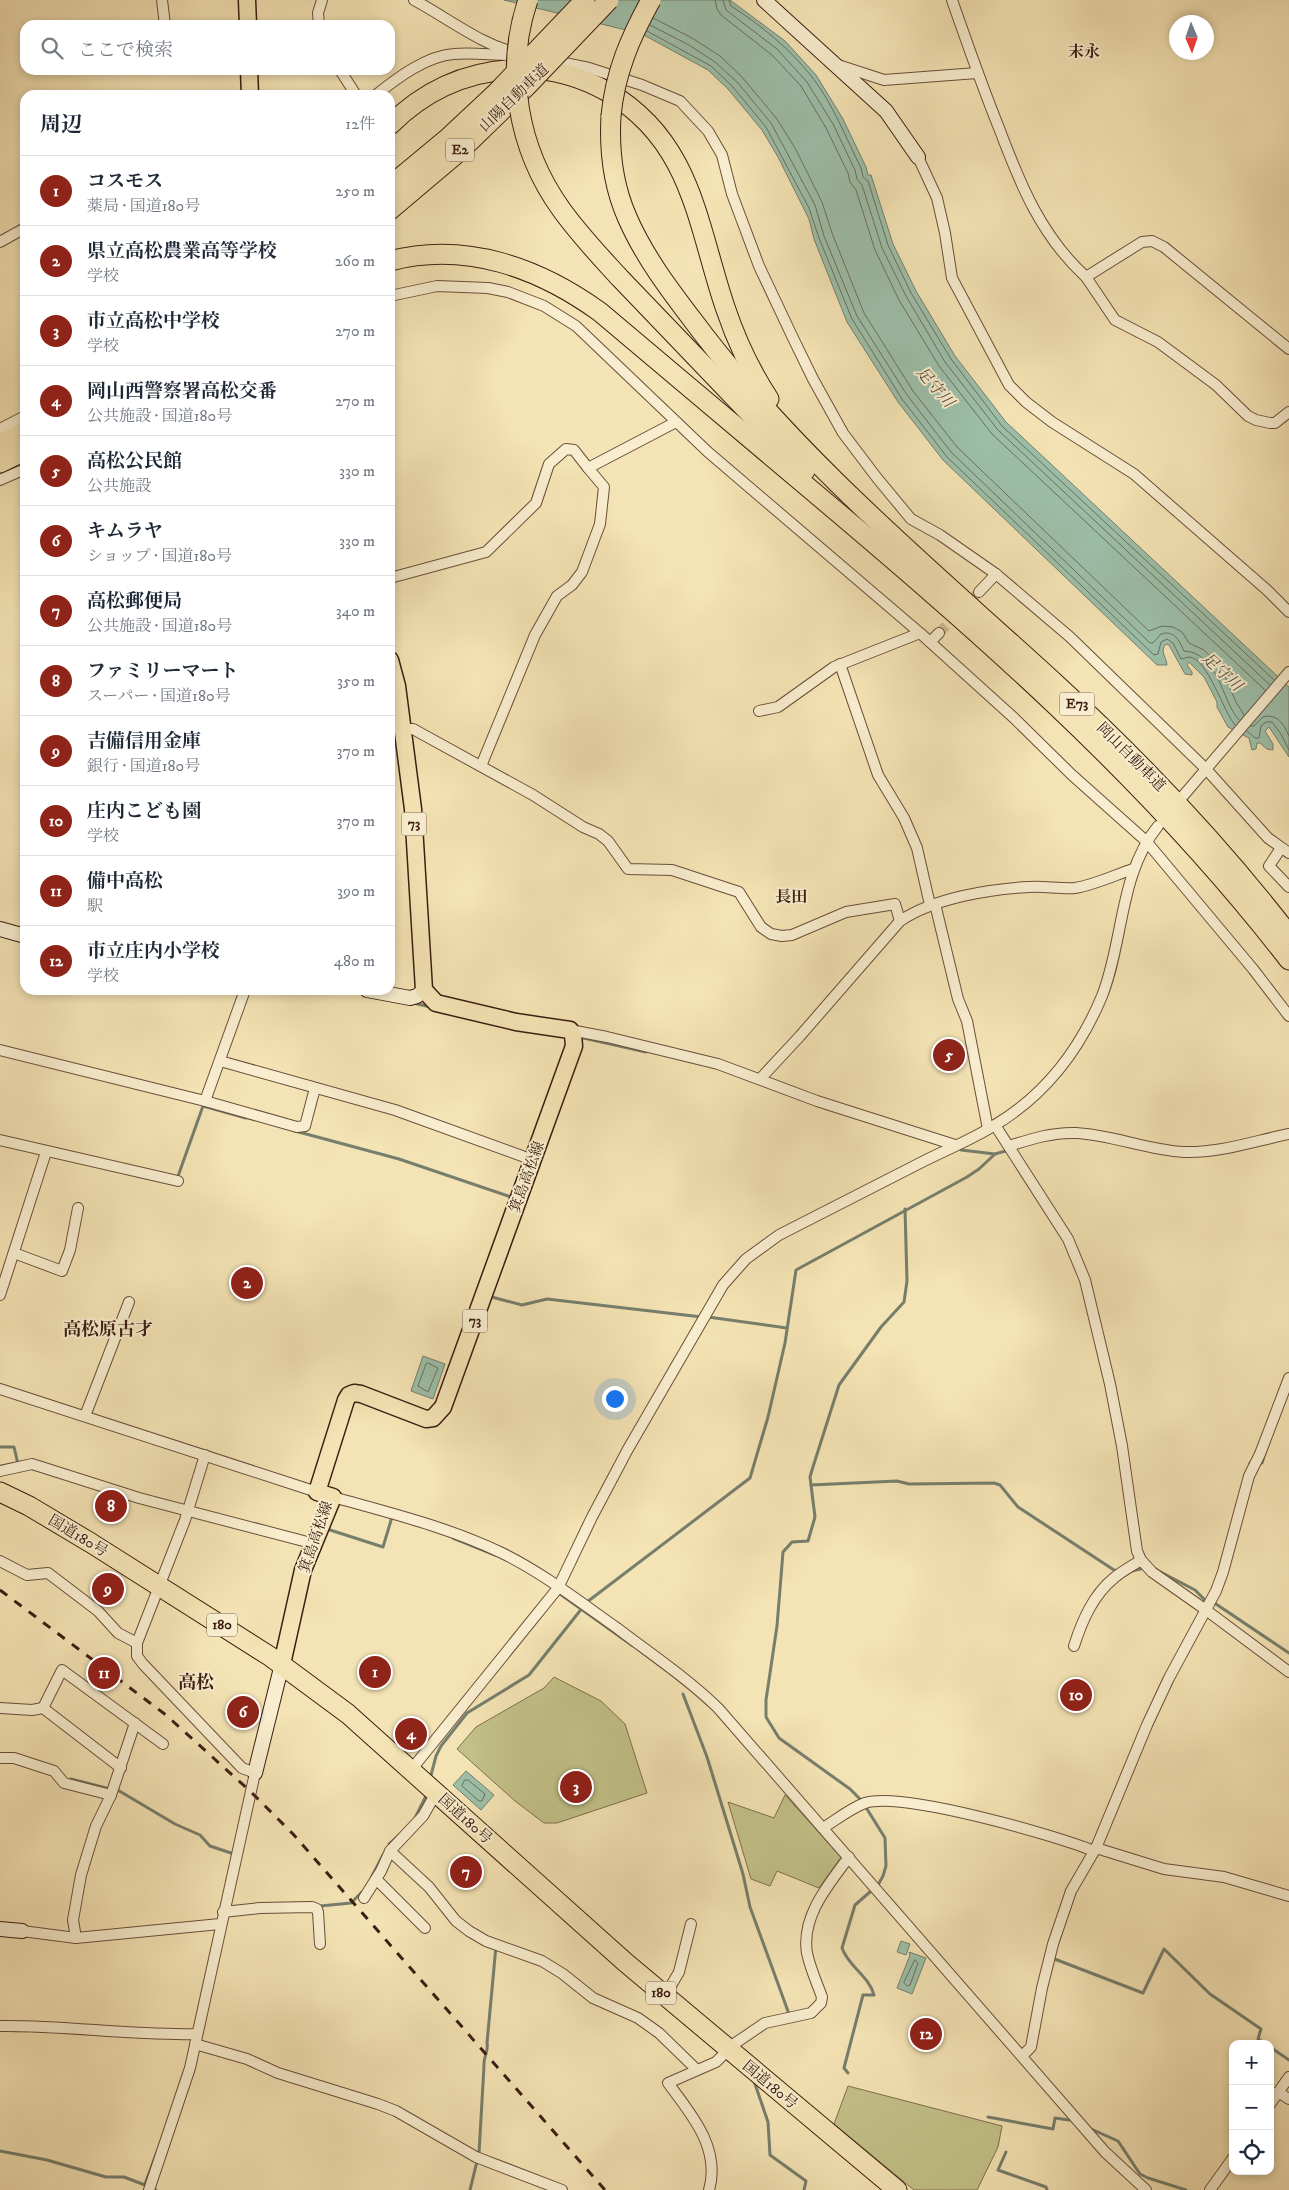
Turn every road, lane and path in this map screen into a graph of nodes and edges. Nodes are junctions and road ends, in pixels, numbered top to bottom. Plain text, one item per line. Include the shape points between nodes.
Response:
1 (162, 0) edge
2 (247, 0) edge
3 (322, 0) edge
4 (414, 0) edge
5 (528, 0) edge
6 (585, 0) edge
7 (609, 0) edge
8 (650, 0) edge
9 (764, 0) edge
10 (952, 0) edge
11 (165, 20) edge
12 (248, 20) edge
13 (319, 20) edge
14 (524, 54) junction
15 (838, 65) junction
16 (977, 73) junction
17 (250, 75) edge
18 (343, 75) edge
19 (250, 90) edge
20 (353, 90) edge
21 (383, 90) edge
22 (395, 122) edge
23 (918, 157) joint
24 (395, 182) edge
25 (395, 206) edge
26 (20, 231) edge
27 (0, 242) edge
28 (395, 260) edge
29 (1086, 277) junction
30 (395, 295) edge
31 (1289, 348) edge
32 (1289, 412) edge
33 (20, 419) edge
34 (676, 422) junction
35 (0, 429) edge
36 (20, 434) edge
37 (0, 444) edge
38 (20, 453) edge
39 (0, 463) edge
40 (588, 468) junction
41 (20, 471) edge
42 (0, 480) edge
43 (846, 492) junction
44 (890, 557) junction
45 (996, 574) junction
46 (395, 577) edge
47 (979, 592) tunnel mouth
48 (1289, 612) edge
49 (920, 633) junction
50 (939, 634) tunnel mouth
51 (930, 642) junction
52 (840, 664) junction
53 (1289, 672) edge
54 (395, 679) edge
55 (759, 711) dead end
56 (403, 729) junction
57 (481, 766) junction
58 (1208, 766) junction
59 (1183, 796) dead end
60 (1158, 826) dead end
61 (1146, 841) junction
62 (1285, 851) edge
63 (1133, 868) junction
64 (1289, 887) edge
65 (933, 904) junction
66 (900, 921) junction
67 (0, 929) edge
68 (20, 935) edge
69 (1289, 935) edge
70 (1289, 960) edge
71 (424, 990) junction
72 (243, 995) edge
73 (394, 995) edge
74 (1289, 1016) edge
75 (572, 1035) junction
76 (0, 1050) edge
77 (220, 1061) junction
78 (761, 1078) junction
79 (315, 1088) junction
80 (205, 1101) junction
81 (992, 1127) junction
82 (1289, 1134) edge
83 (0, 1140) edge
84 (955, 1146) junction
85 (1011, 1148) junction
86 (45, 1154) junction
87 (532, 1160) junction
88 (176, 1181) dead end
89 (78, 1208) dead end
90 (14, 1253) junction
91 (0, 1295) edge
92 (129, 1302) dead end
93 (1289, 1378) edge
94 (0, 1389) edge
95 (1282, 1410) edge
96 (85, 1416) junction
97 (205, 1455) junction
98 (0, 1471) edge
99 (0, 1492) edge
100 (317, 1492) junction
101 (333, 1497) junction
102 (187, 1510) junction
103 (314, 1544) junction
104 (0, 1562) edge
105 (1145, 1565) junction
106 (160, 1586) junction
107 (558, 1588) junction
108 (1209, 1603) junction
109 (137, 1643) junction
110 (1074, 1646) dead end
111 (282, 1664) junction
112 (1289, 1672) edge
113 (0, 1708) edge
114 (43, 1708) junction
115 (135, 1723) junction
116 (163, 1744) dead end
117 (0, 1758) edge
118 (121, 1768) junction
119 (411, 1770) junction
120 (255, 1773) junction
121 (431, 1789) junction
122 (112, 1791) junction
123 (823, 1828) junction
124 (392, 1848) junction
125 (1093, 1850) junction
126 (849, 1856) junction
127 (376, 1879) junction
128 (1289, 1896) edge
129 (364, 1898) dead end
130 (223, 1912) junction
131 (218, 1924) junction
132 (690, 1924) dead end
133 (425, 1928) dead end
134 (0, 1929) edge
135 (22, 1931) joint
136 (76, 1938) junction
137 (320, 1944) dead end
138 (665, 1996) junction
139 (0, 2026) edge
140 (195, 2036) junction
141 (728, 2050) junction
142 (1022, 2056) junction
143 (696, 2069) junction
144 (1289, 2077) edge
145 (1278, 2092) junction
146 (1274, 2098) edge
147 (1289, 2099) edge
148 (1229, 2164) edge
149 (150, 2187) edge
150 (562, 2190) edge
151 (710, 2190) edge
152 (897, 2190) edge
153 (1146, 2190) edge
154 (1210, 2190) edge

1 - 11 street
2 - 12 main road
3 - 13 street
4 - 14 street via 490,42
5 - 44 highway, bridge via 516,67 518,104 526,138 540,174 561,209 618,276 779,446
6 - 24 highway, 山陽自動車道 / E2, bridge via 494,94
7 - 25 highway, 山陽自動車道 / E2, bridge via 528,86
8 - 43 highway, bridge via 626,48 615,83 611,116 613,167 627,217 648,257 742,383
9 - 15 main road
10 - 16 street
14 - 21 street via 443,56 414,69
14 - 45 street via 589,68 680,101 708,131 722,155 732,194 759,266 813,379 843,432 911,519
15 - 16 street via 884,80
15 - 23 main road via 886,111
16 - 29 street via 1037,218 1060,250
17 - 19 main road
18 - 20 street
22 - 43 highway via 423,98 456,80 509,69 550,71 577,78 631,107 658,134 686,180 731,325 758,382 783,420
23 - 48 street via 937,198 952,278 1009,385 1052,422 1134,474
26 - 27 street
28 - 44 highway via 440,255 483,258 524,269 560,286 600,312
29 - 31 street via 1142,242 1152,241
29 - 32 street via 1115,320 1165,346 1248,416 1275,423
30 - 34 street via 437,286 472,286 508,292 544,306 590,338
33 - 35 street
34 - 40 street
34 - 49 street via 771,508
36 - 37 highway
38 - 39 highway
40 - 46 street via 574,450 566,449 549,464 536,503 486,552
40 - 57 street via 604,487 600,524 582,572 557,596 535,635
41 - 42 street
43 - 69 highway, 岡山自動車道 / E73 via 1111,736 1208,837
44 - 70 highway, 岡山自動車道 / E73 via 1046,696 1143,790 1227,882
45 - 47 street
45 - 58 street via 1070,637
49 - 51 street
49 - 52 street
50 - 51 street
51 - 61 street
52 - 55 street via 778,707
52 - 65 street via 878,775 904,818 917,848
53 - 58 street
54 - 56 main road, 73
56 - 57 street via 413,728
56 - 71 main road, 73 via 413,809
57 - 66 street via 599,834 628,869 672,870 739,892 761,927 771,934 788,936 846,912 895,904
58 - 59 street
58 - 62 street via 1262,832
60 - 61 street
61 - 63 street
61 - 74 street
62 - 64 street via 1269,866
63 - 65 street via 1075,888 1018,888
63 - 81 street via 1108,978 1087,1027 1050,1081
65 - 66 street
65 - 81 street via 958,999 968,1021
66 - 78 street
67 - 68 main road
71 - 73 main road via 410,998
71 - 75 main road via 436,1003
72 - 77 street
75 - 78 street via 607,1037
75 - 87 main road, 箕島高松線 / 73 via 574,1046
76 - 80 street
77 - 79 street
77 - 80 street
78 - 84 street
79 - 80 street via 305,1126 297,1127
79 - 87 street via 395,1110
81 - 84 street
81 - 85 street
82 - 85 street via 1216,1151 1198,1152 1158,1150 1075,1133 1046,1136
83 - 86 street
84 - 107 street via 797,1226 762,1246 734,1271 703,1317 592,1517
85 - 105 street via 1068,1238 1085,1280 1130,1488 1137,1551
86 - 88 street
86 - 90 street
87 - 100 main road, 箕島高松線 / 73 via 443,1407 433,1418 426,1419 361,1394 348,1395
89 - 90 street via 70,1250 62,1271
90 - 91 street
92 - 96 street
93 - 95 street
94 - 96 street
95 - 108 street via 1255,1463 1223,1572
96 - 97 street
97 - 100 street
97 - 102 street
98 - 102 street via 32,1464
99 - 106 highway, 国道180号 / 180 via 29,1506
100 - 101 main road, 箕島高松線
101 - 103 main road, 箕島高松線
101 - 107 street via 433,1525 482,1544 524,1564
102 - 103 street
102 - 106 street
103 - 111 main road, 箕島高松線 via 303,1570
104 - 109 street via 27,1575 48,1573 98,1611 118,1633
105 - 108 street
105 - 110 street via 1113,1578 1083,1618
106 - 109 street
106 - 111 highway, 国道180号 / 180
107 - 119 street
107 - 123 street via 696,1686
108 - 112 street
108 - 125 street via 1150,1717
109 - 120 street via 137,1656 143,1664 242,1768
111 - 119 highway, 国道180号 / 180 via 348,1714
111 - 120 main road
113 - 114 street
114 - 115 street via 62,1670
114 - 118 street
115 - 116 street
115 - 118 street
117 - 122 street via 14,1758 54,1771 64,1783
118 - 122 street
119 - 121 highway, 国道180号 / 180
120 - 130 street
121 - 124 street via 422,1816
121 - 138 highway, 国道180号 / 180
122 - 136 street via 96,1826 81,1875 73,1920
123 - 125 street via 864,1803 885,1800 977,1817
123 - 126 street
124 - 127 street
124 - 143 street via 456,1921 478,1936 542,1961 593,1998 638,2018 659,2033
125 - 128 street via 1164,1869 1224,1877
125 - 142 street via 1071,1891 1050,1957 1031,2047
126 - 141 street via 811,1916 807,1932 807,1955 822,1997 821,2003 811,2013 765,2023
126 - 142 street
127 - 129 street
127 - 133 street
130 - 131 street
130 - 137 street via 312,1907 318,1912
131 - 136 street
131 - 140 street
132 - 138 street via 679,1972
134 - 135 main road
135 - 136 street
138 - 141 highway, 国道180号 / 180
139 - 140 street via 42,2025
140 - 149 street via 188,2076
140 - 150 street via 278,2073 396,2111 478,2157
141 - 143 street via 716,2062
141 - 152 highway, 国道180号 / 180
142 - 153 street via 1106,2152
143 - 151 street via 668,2083 705,2138 712,2181
144 - 145 street
145 - 146 street
145 - 147 street
148 - 154 street

